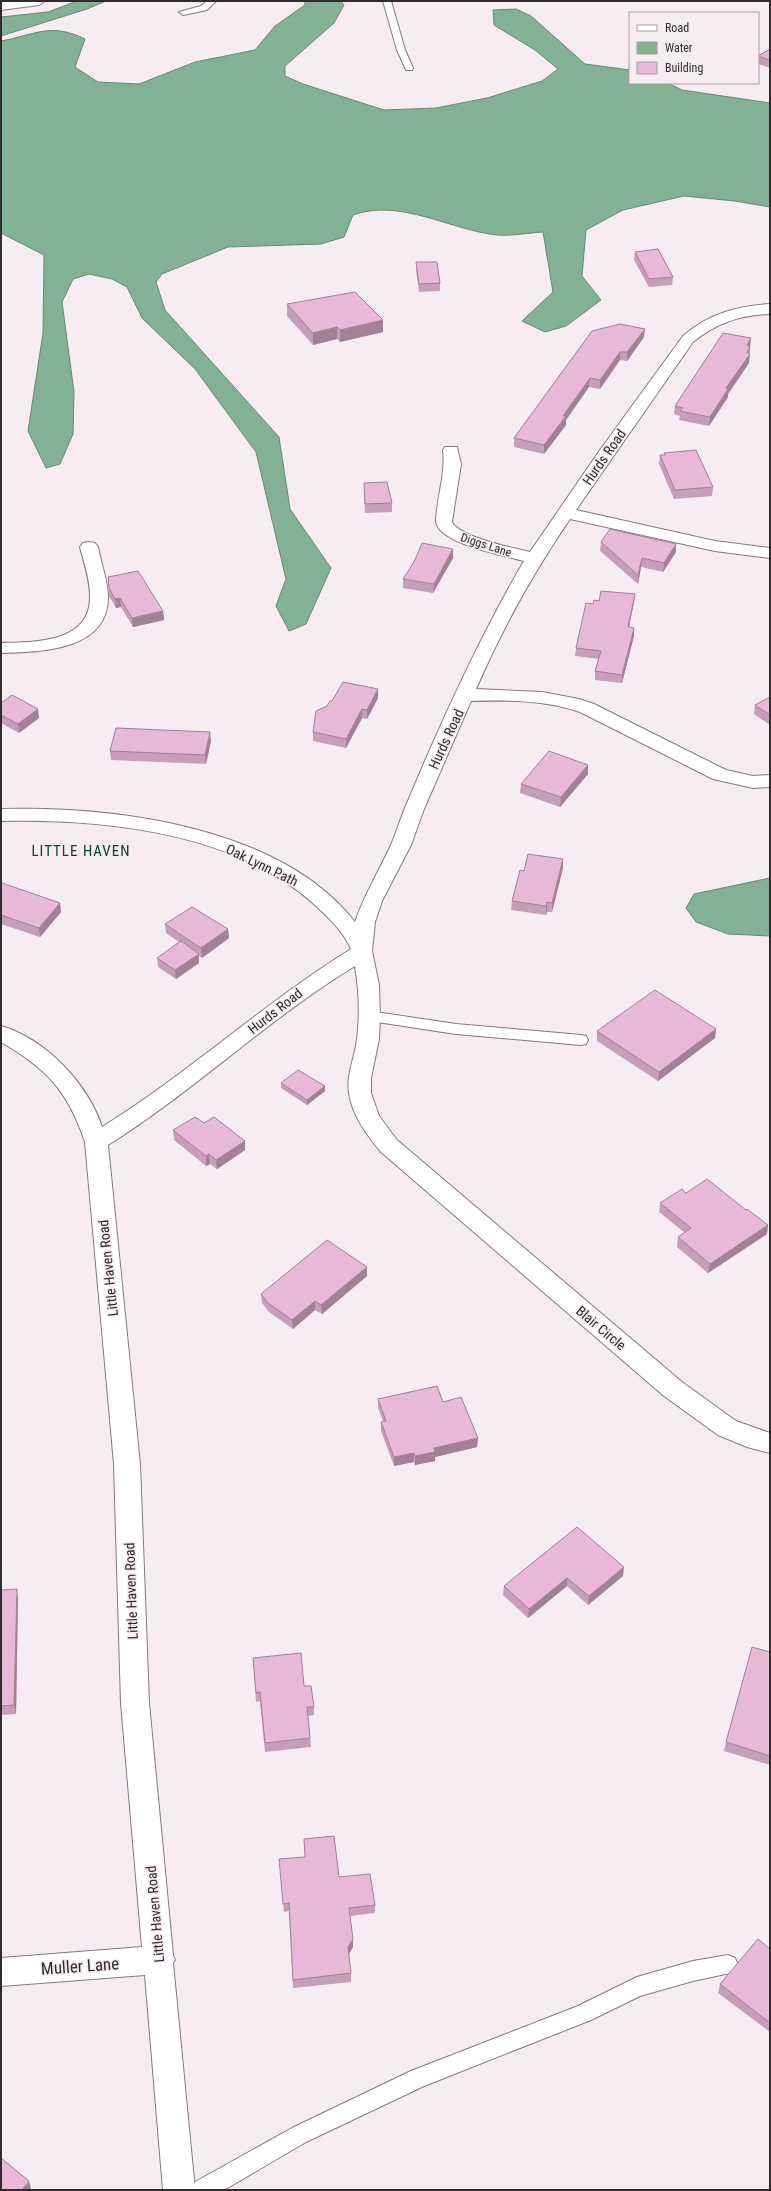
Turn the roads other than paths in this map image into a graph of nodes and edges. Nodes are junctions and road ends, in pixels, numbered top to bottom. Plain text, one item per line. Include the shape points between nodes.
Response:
1 (39, 1) edge
2 (212, 1) edge
3 (387, 1) edge
4 (1, 6) edge
5 (183, 12) dead end
6 (408, 68) dead end
7 (770, 309) edge
8 (451, 450) dead end
9 (566, 513) junction
10 (88, 548) dead end
11 (770, 553) edge
12 (534, 559) junction
13 (1, 648) edge
14 (466, 695) junction
15 (770, 781) edge
16 (1, 815) edge
17 (362, 952) junction
18 (369, 1016) junction
19 (1, 1033) edge
20 (581, 1040) dead end
21 (96, 1142) junction
22 (444, 1194) joint
23 (770, 1444) edge
24 (160, 1960) junction
25 (728, 1965) dead end
26 (1, 1972) edge
27 (179, 2190) edge
28 (203, 2190) edge

1 - 4 street
2 - 5 lane via 204,8
3 - 6 lane
7 - 9 street, Hurds Road via 733,313 713,320 688,339
8 - 12 street, Diggs Lane via 453,464 445,526 451,533 462,538
9 - 11 street via 715,546
9 - 12 street, Hurds Road
10 - 13 street via 100,602 95,616 86,629 62,643
12 - 14 street, Hurds Road via 481,657
14 - 15 street via 520,695 570,702 587,708 720,775 753,782
14 - 17 street, Hurds Road via 414,809 401,845 372,901 365,922
16 - 17 street, Oak Lynn Path via 64,814 101,817 200,838 240,852 284,873 311,890 330,906 349,928
17 - 18 street, Oak Lynn Path via 370,998
17 - 21 street, Hurds Road via 304,988 157,1103 128,1124
18 - 20 lane via 456,1028
18 - 22 street, Oak Lynn Path via 368,1038 359,1084 364,1108 376,1130 389,1146
19 - 21 street, Little Haven Road via 32,1049 56,1069 79,1099 89,1118
21 - 24 street, Little Haven Road via 127,1464 135,1703
22 - 23 street, Blair Circle via 673,1389 727,1428
24 - 26 street, Muller Lane
24 - 27 street, Little Haven Road
25 - 28 lane via 693,1971 637,1987 584,2013 418,2078 299,2135

